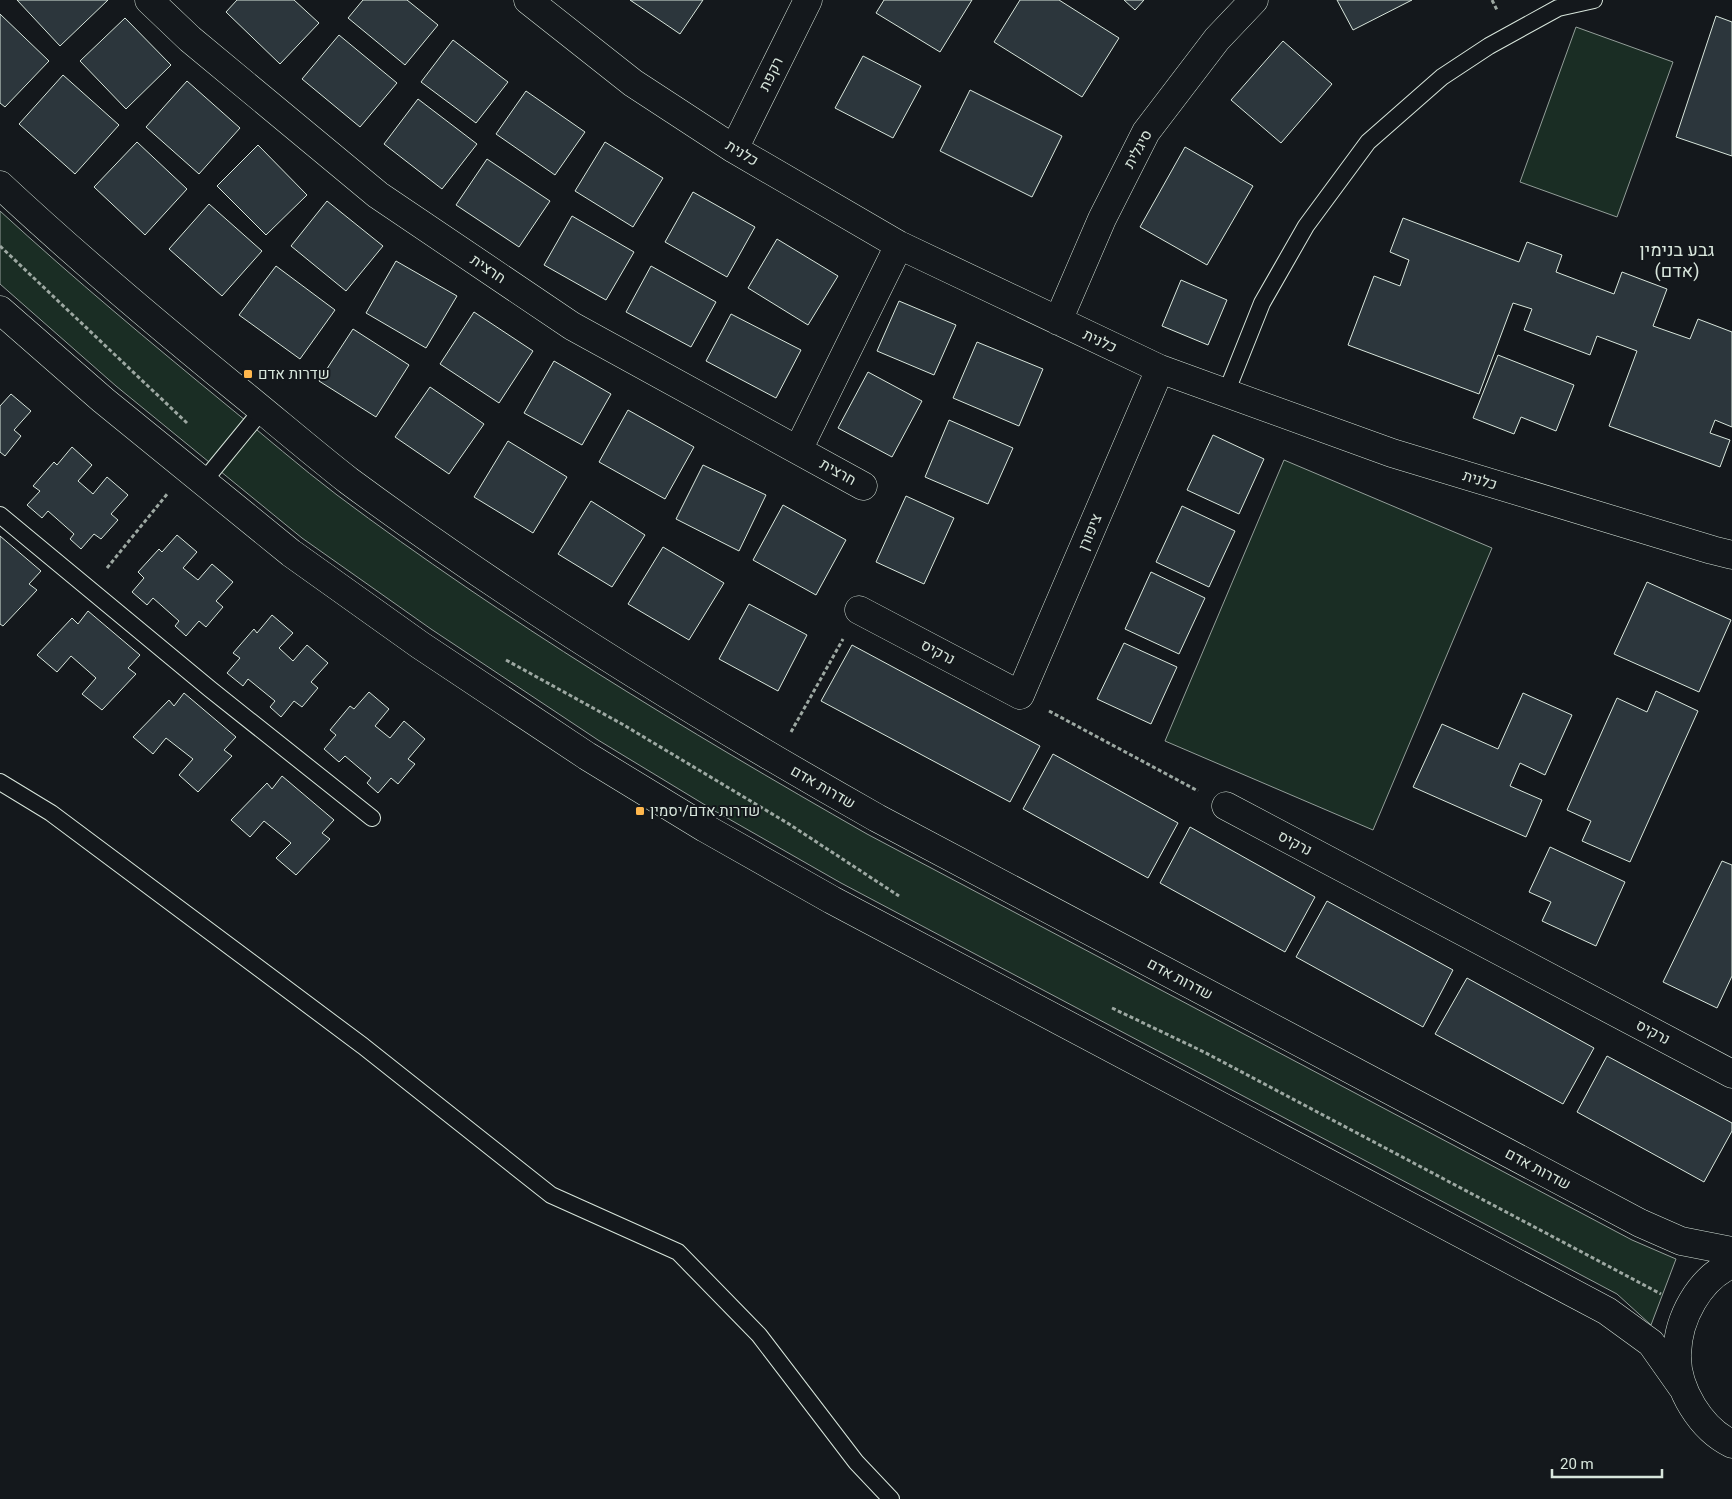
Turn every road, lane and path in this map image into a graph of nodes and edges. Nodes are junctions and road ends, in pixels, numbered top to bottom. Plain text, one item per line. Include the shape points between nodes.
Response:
1 (149, 0) edge
2 (528, 0) edge
3 (808, 0) edge
4 (1254, 0) edge
5 (1594, 0) edge
6 (734, 149) junction
7 (0, 185) edge
8 (898, 245) junction
9 (0, 310) edge
10 (1058, 321) junction
11 (1160, 369) junction
12 (1226, 393) junction
13 (262, 410) junction
14 (798, 450) junction
15 (195, 476) junction
16 (863, 486) dead end
17 (0, 515) edge
18 (1732, 555) edge
19 (89, 590) junction
20 (858, 610) joint
21 (1020, 695) junction
22 (776, 760) junction
23 (0, 782) edge
24 (1226, 806) joint
25 (372, 818) dead end
26 (1732, 1074) edge
27 (1732, 1251) edge
28 (1732, 1264) edge
29 (1682, 1386) junction
30 (1732, 1444) edge
31 (891, 1499) edge

1 - 14 street, חרצית via 190,39 378,196 572,326
2 - 6 street, כלנית via 633,83
3 - 6 street, רקפת
4 - 10 street, סיגלית via 1217,39 1146,132 1102,219
5 - 12 lane via 1558,8 1488,46 1442,77 1368,142 1306,226 1262,303
6 - 8 street, כלנית
7 - 13 street, שדרות אדם via 164,330
8 - 10 street, כלנית
8 - 14 street
9 - 15 street
10 - 11 street, כלנית
11 - 12 street, כלנית
11 - 21 street, ציפורן
12 - 18 street, כלנית via 1392,453
13 - 15 lane
13 - 22 street, שדרות אדם via 348,479 472,568 638,678
14 - 16 street, חרצית
15 - 19 path
15 - 29 street via 299,559 420,645 587,756 832,900 1607,1311 1651,1343
17 - 19 lane
19 - 25 lane
20 - 21 street, נרקיס
20 - 22 path
21 - 24 path
22 - 27 street, שדרות אדם via 885,822 1640,1223 1681,1241
23 - 31 lane via 51,813 362,1046 551,1196 678,1252 759,1335 856,1462
24 - 26 street, נרקיס
28 - 29 street via 1721,1269 1696,1294 1682,1322 1677,1354
29 - 30 street via 1697,1415 1720,1438

